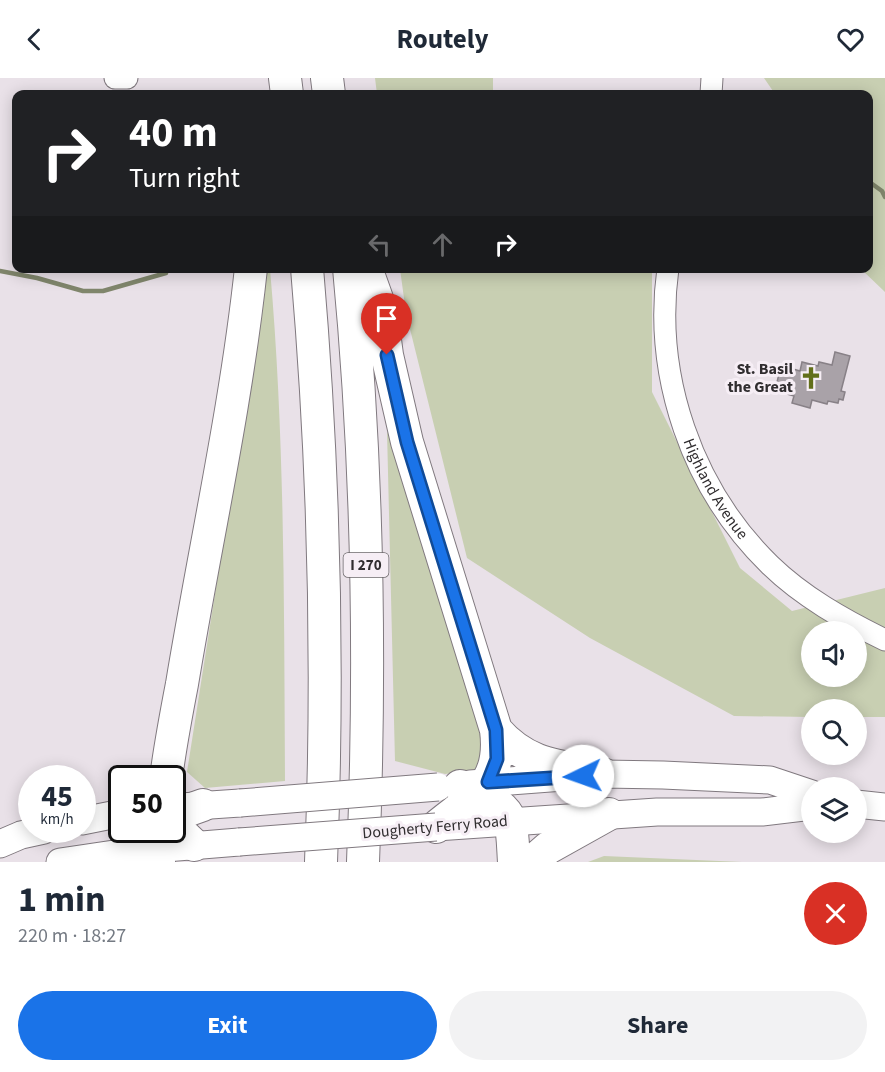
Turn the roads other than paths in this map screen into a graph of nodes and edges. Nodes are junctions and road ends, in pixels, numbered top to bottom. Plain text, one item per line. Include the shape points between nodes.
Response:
1 (115, 78) edge
2 (127, 78) edge
3 (250, 273) edge
4 (307, 273) edge
5 (349, 273) edge
6 (368, 273) edge
7 (668, 273) edge
8 (885, 640) edge
9 (496, 730) junction
10 (168, 765) edge
11 (603, 774) junction
12 (465, 787) junction
13 (801, 790) edge
14 (203, 805) junction
15 (867, 805) edge
16 (186, 806) edge
17 (801, 807) edge
18 (885, 807) edge
19 (186, 814) edge
20 (609, 814) junction
21 (559, 818) junction
22 (510, 820) junction
23 (436, 827) junction
24 (18, 836) edge
25 (186, 839) edge
26 (147, 843) edge
27 (0, 844) edge
28 (0, 861) edge
29 (9, 862) edge
30 (60, 862) edge
31 (321, 862) edge
32 (363, 862) edge
33 (514, 862) edge
34 (520, 862) edge
35 (532, 862) edge

1 - 2 street
3 - 10 highway via 234,396
4 - 31 highway, I 270 via 324,551
5 - 32 highway, I 270 via 366,538 368,692
6 - 9 highway via 381,310 393,387 407,442
7 - 8 street, Highland Avenue via 664,327 674,394 683,428 710,488 771,565 823,606
9 - 11 highway via 514,749 532,759
9 - 12 highway via 497,759
11 - 12 main road
11 - 13 main road via 770,780
12 - 14 main road, bridge
12 - 22 highway via 498,805
12 - 23 highway
14 - 16 main road
14 - 19 highway
15 - 18 main road
17 - 20 main road, Dougherty Ferry Road via 762,812
20 - 21 main road, Dougherty Ferry Road
20 - 35 highway via 548,848
21 - 22 main road, Dougherty Ferry Road
21 - 34 highway via 532,838
22 - 23 main road, Dougherty Ferry Road
22 - 33 highway
23 - 25 main road, Dougherty Ferry Road, bridge via 239,842
24 - 27 main road
26 - 30 main road, Dougherty Ferry Road
28 - 29 main road

